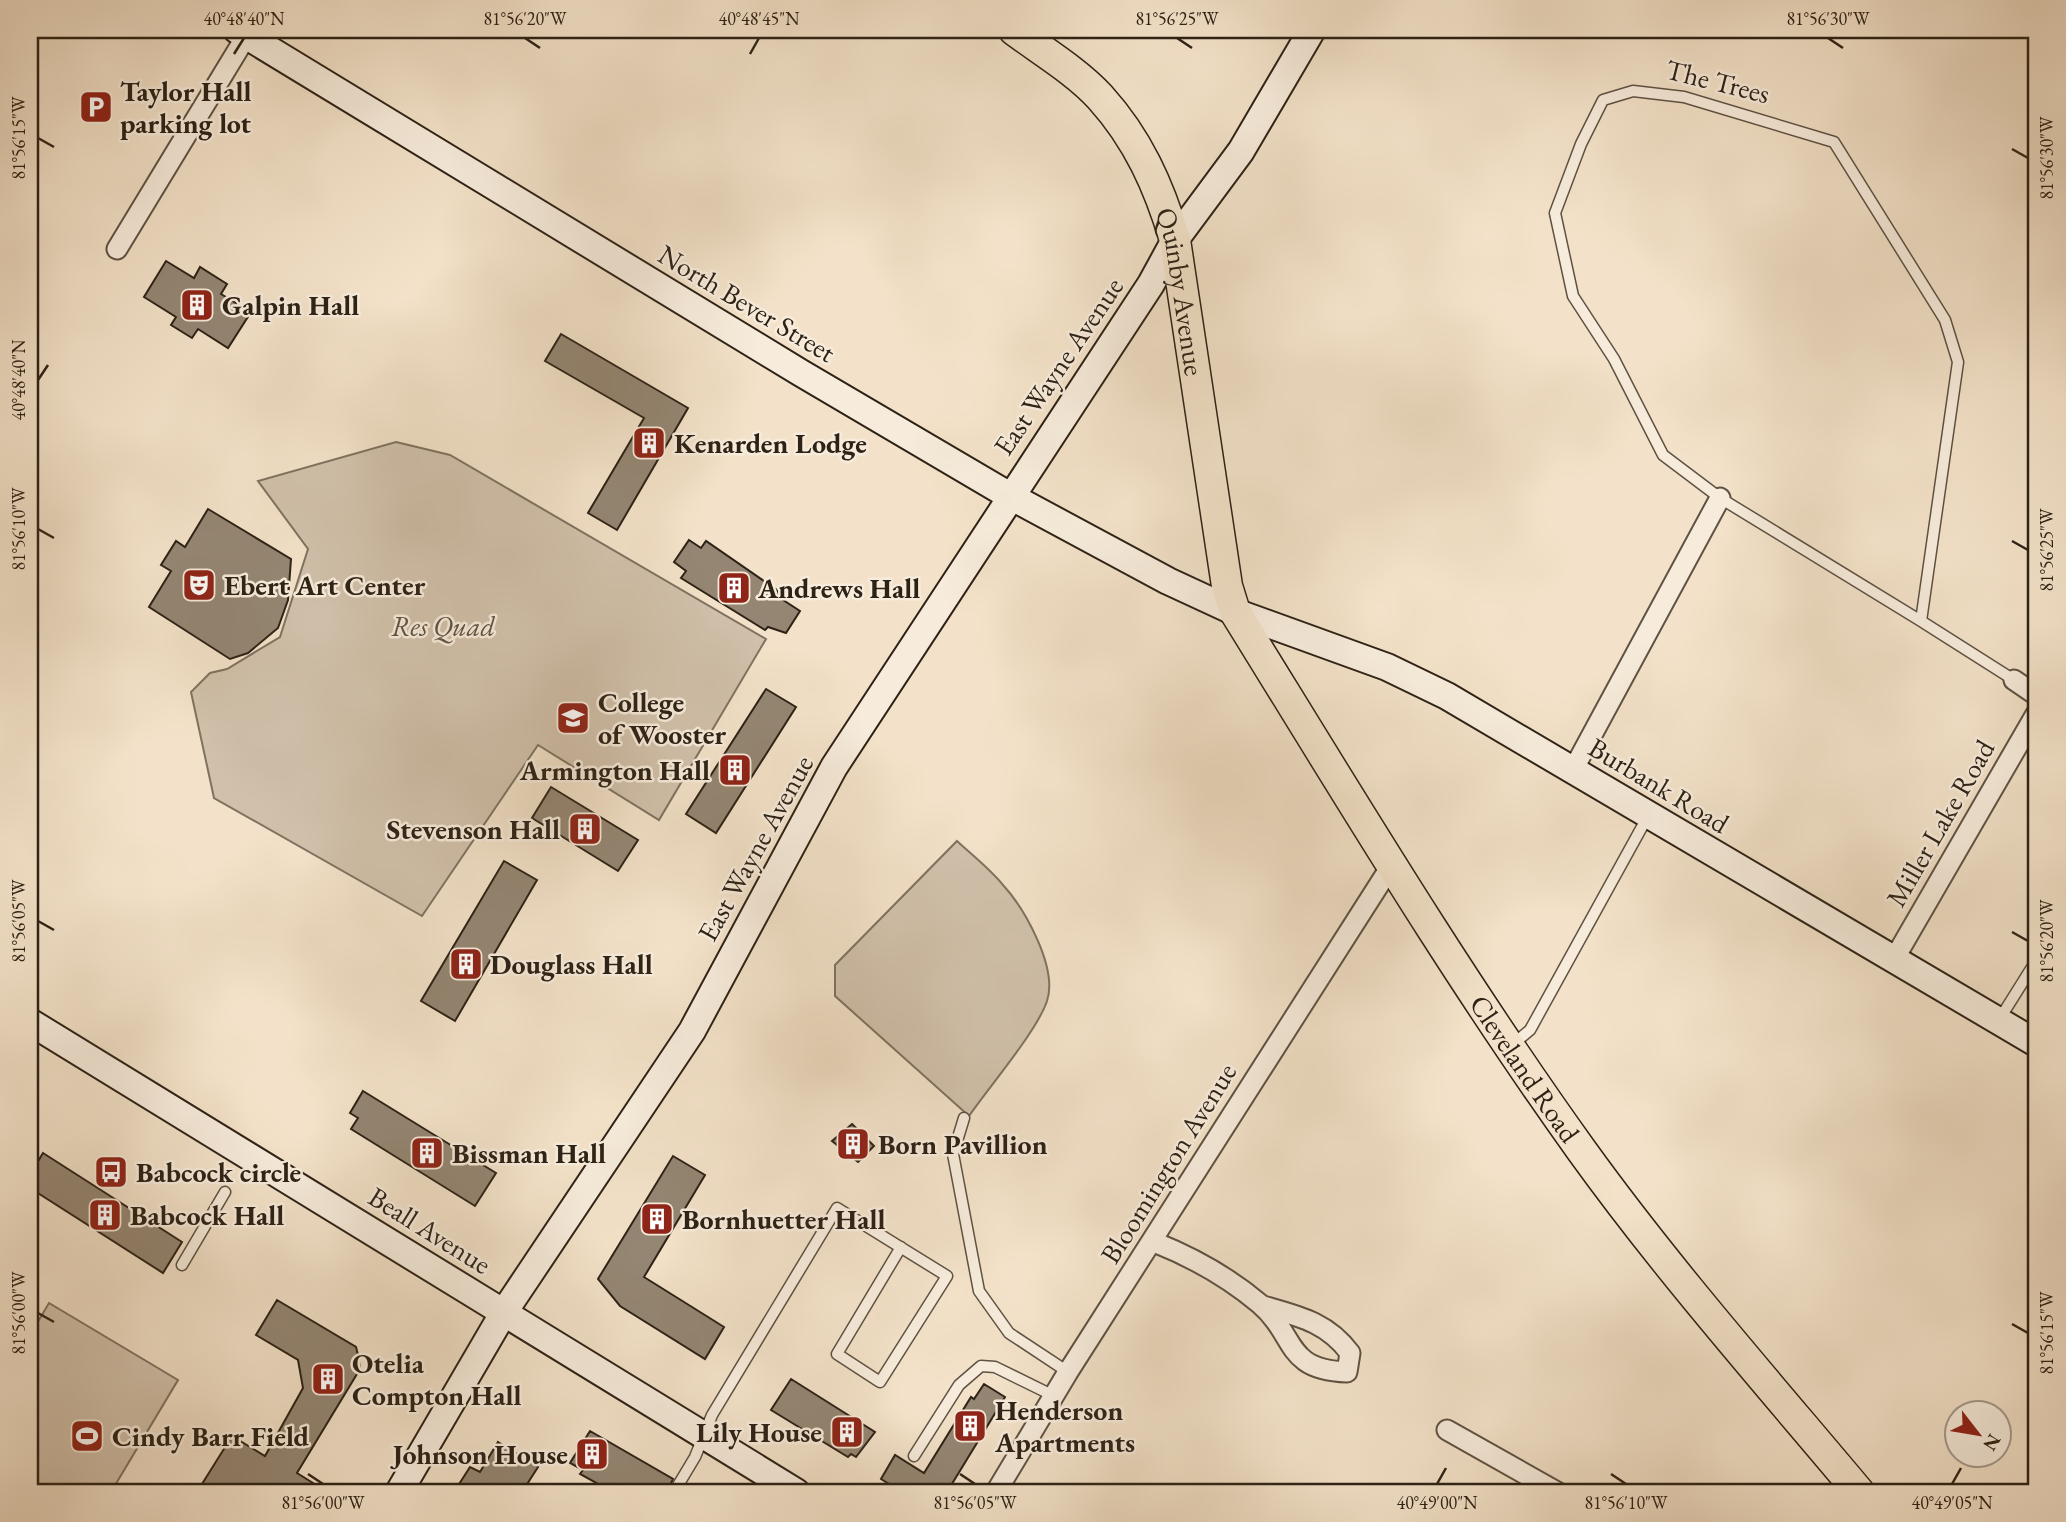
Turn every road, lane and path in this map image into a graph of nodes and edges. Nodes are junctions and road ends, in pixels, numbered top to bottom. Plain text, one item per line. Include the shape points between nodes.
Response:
1 (1014, 30) edge
2 (1312, 30) edge
3 (245, 32) edge
4 (1175, 240) junction
5 (117, 249) dead end
6 (1010, 496) junction
7 (1720, 498) junction
8 (1235, 612) junction
9 (1921, 621) junction
10 (2014, 680) joint
11 (2036, 695) edge
12 (2036, 714) edge
13 (1573, 770) junction
14 (1648, 815) junction
15 (1391, 866) junction
16 (1893, 961) junction
17 (2036, 961) edge
18 (1998, 1021) junction
19 (30, 1022) edge
20 (2036, 1043) edge
21 (1511, 1045) junction
22 (964, 1118) dead end
23 (225, 1192) dead end
24 (1154, 1242) junction
25 (901, 1247) junction
26 (182, 1265) dead end
27 (1262, 1306) junction
28 (505, 1312) junction
29 (1068, 1372) junction
30 (1054, 1396) junction
31 (1447, 1430) dead end
32 (704, 1436) junction
33 (914, 1456) dead end
34 (399, 1492) edge
35 (674, 1492) edge
36 (796, 1492) edge
37 (996, 1492) edge
38 (1557, 1492) edge
39 (1859, 1492) edge

1 - 4 main road, Quinby Avenue via 1082,82 1114,116 1148,164
2 - 4 street, East Wayne Avenue via 1241,150
3 - 5 street
3 - 6 street, North Bever Street
4 - 6 street, East Wayne Avenue via 1151,284
4 - 8 main road, Quinby Avenue via 1227,586
6 - 8 street, North Bever Street
6 - 28 street, East Wayne Avenue via 834,767 692,1031
7 - 9 lane, The Trees
7 - 9 lane, The Trees via 1663,456 1614,359 1573,296 1555,213 1603,100 1633,91 1684,97 1834,142 1945,320 1958,362
7 - 13 street
8 - 13 street, Burbank Road via 1387,667 1447,696
8 - 15 main road, Cleveland Road
9 - 10 lane, The Trees
10 - 11 street, The Trees
12 - 16 street, Miller Lake Road
13 - 14 street, Burbank Road
14 - 16 street, Burbank Road
14 - 21 lane via 1530,1030
15 - 21 main road, Cleveland Road
15 - 24 street, Bloomington Avenue
16 - 18 street, Burbank Road
17 - 18 lane
18 - 20 street, Burbank Road
19 - 28 street, Beall Avenue
21 - 39 main road, Cleveland Road via 1657,1249
22 - 29 lane via 953,1154 979,1291 1009,1333
23 - 26 lane
24 - 27 street via 1229,1280
24 - 29 street, Bloomington Avenue
25 - 25 lane via 947,1276 880,1382 837,1354
25 - 32 lane via 837,1208 712,1415
27 - 27 street via 1315,1321 1337,1336 1350,1353 1347,1372 1324,1372 1307,1363 1293,1352
28 - 32 street, Beall Avenue
28 - 34 street, East Wayne Avenue
29 - 30 street, Bloomington Avenue
30 - 33 lane via 995,1367 981,1366 959,1385
30 - 37 street, Bloomington Avenue
31 - 38 street
32 - 35 lane
32 - 36 street, Beall Avenue

